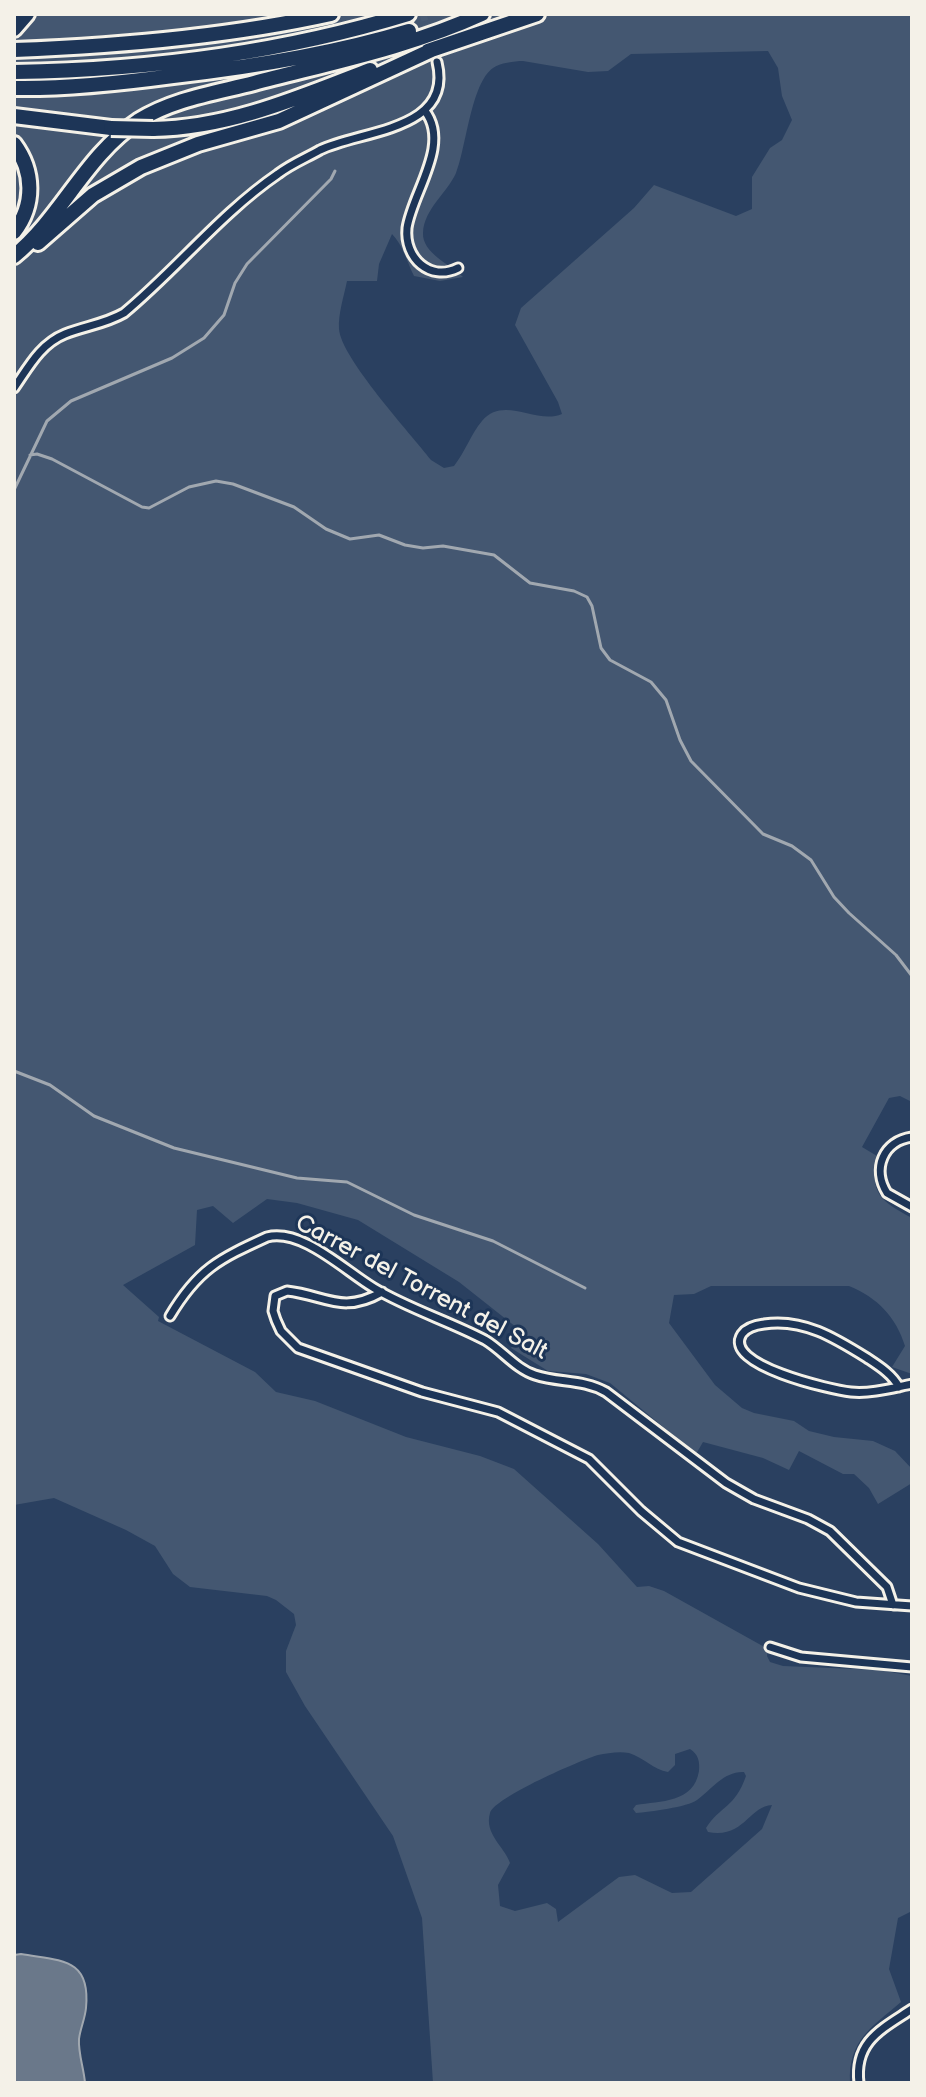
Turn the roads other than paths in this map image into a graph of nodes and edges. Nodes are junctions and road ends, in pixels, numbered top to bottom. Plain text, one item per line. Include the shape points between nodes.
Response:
1 (27, 14) edge
2 (331, 14) edge
3 (408, 14) edge
4 (467, 14) edge
5 (482, 14) edge
6 (537, 14) edge
7 (14, 29) edge
8 (14, 50) edge
9 (436, 55) junction
10 (14, 72) edge
11 (14, 88) edge
12 (425, 111) junction
13 (14, 116) edge
14 (14, 144) edge
15 (14, 232) edge
16 (14, 258) edge
17 (458, 268) dead end
18 (14, 388) edge
19 (912, 1137) edge
20 (912, 1207) edge
21 (382, 1292) junction
22 (170, 1316) dead end
23 (912, 1384) edge
24 (899, 1387) junction
25 (893, 1605) junction
26 (912, 1606) edge
27 (770, 1647) dead end
28 (912, 1667) edge
29 (912, 2009) edge
30 (859, 2083) edge

1 - 7 highway
2 - 8 highway via 165,40
3 - 10 highway via 240,53 119,69
4 - 11 highway via 232,70
5 - 16 highway via 362,55 187,99 152,113 96,157
6 - 9 highway
9 - 12 street via 439,80
9 - 13 highway, bridge via 201,125 111,128
9 - 16 highway via 279,121 141,167 93,195 22,257
12 - 17 street via 432,120 433,142 407,242 423,267 441,274
12 - 18 street via 407,123 327,147 278,173 124,313 47,345
14 - 15 highway via 30,179 29,202
19 - 20 street via 892,1144 880,1172 887,1193
21 - 22 street, Carrer del Torrent del Salt via 295,1238 276,1235 205,1270
21 - 25 street, Carrer del Torrent del Salt via 469,1331 534,1375 586,1383 606,1392 726,1483 830,1531 887,1587
21 - 25 street via 361,1301 333,1303 287,1291 275,1296 273,1311 281,1331 311,1354 498,1412 589,1459 678,1542 799,1588
23 - 24 street
24 - 24 street via 849,1392 808,1382 748,1358 740,1336 758,1325 801,1325 839,1340
25 - 26 street
27 - 28 street via 801,1657
29 - 30 street via 868,2041 859,2062

